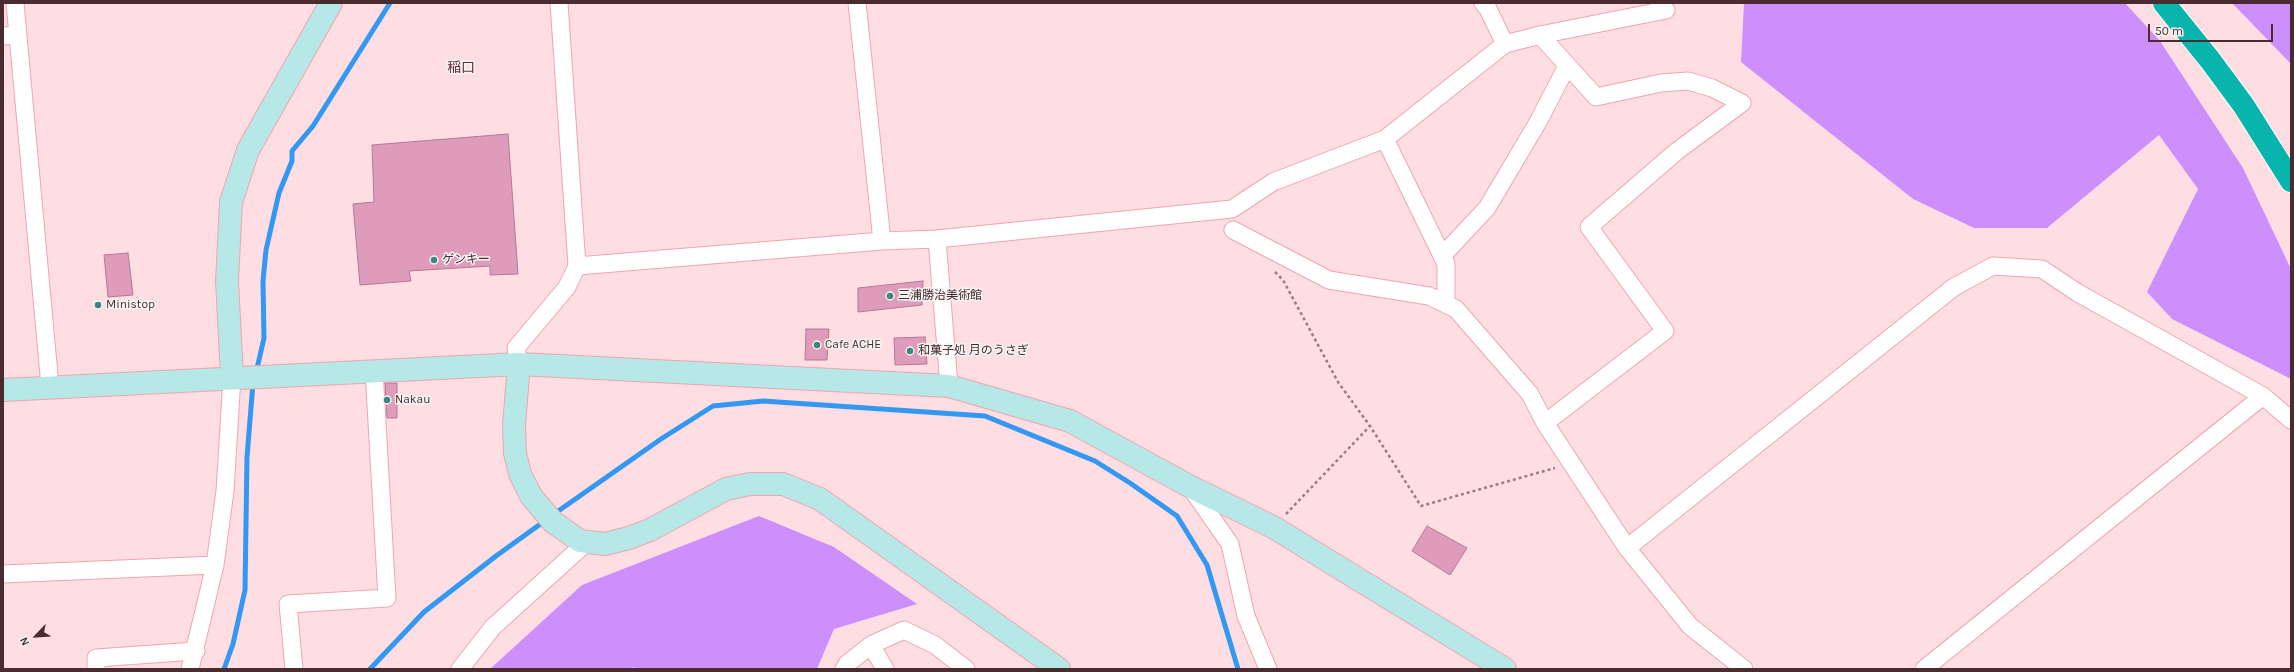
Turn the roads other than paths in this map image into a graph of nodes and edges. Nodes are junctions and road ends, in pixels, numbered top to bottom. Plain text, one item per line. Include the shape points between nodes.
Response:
1 (15, 3) edge
2 (331, 3) edge
3 (559, 3) edge
4 (857, 3) edge
5 (1483, 3) edge
6 (2164, 3) edge
7 (2177, 3) edge
8 (1666, 10) dead end
9 (1540, 35) junction
10 (10, 36) edge
11 (1504, 44) junction
12 (1568, 66) junction
13 (1385, 139) junction
14 (2291, 161) edge
15 (2291, 181) edge
16 (1233, 230) dead end
17 (937, 239) junction
18 (882, 241) junction
19 (1442, 256) junction
20 (577, 266) junction
21 (1446, 304) junction
22 (519, 364) junction
23 (374, 370) junction
24 (232, 377) junction
25 (50, 386) junction
26 (949, 386) junction
27 (3, 390) edge
28 (2263, 396) junction
29 (2291, 420) edge
30 (1545, 423) junction
31 (1191, 487) junction
32 (583, 541) junction
33 (1627, 548) junction
34 (215, 565) junction
35 (3, 574) edge
36 (871, 645) junction
37 (196, 651) junction
38 (96, 669) edge
39 (190, 669) edge
40 (294, 669) edge
41 (460, 669) edge
42 (844, 669) edge
43 (885, 669) edge
44 (966, 669) edge
45 (1059, 669) edge
46 (1268, 669) edge
47 (1504, 669) edge
48 (1744, 669) edge
49 (1924, 669) edge

1 - 10 street
2 - 24 street via 248,150 231,202 227,281
3 - 20 street
4 - 18 street
5 - 11 street
6 - 15 highway via 2244,106
7 - 14 highway via 2260,113
8 - 9 street
9 - 11 street
9 - 12 street
10 - 25 street
11 - 13 street
12 - 19 street via 1487,208
12 - 30 street via 1596,97 1661,83 1688,81 1712,88 1742,103 1677,151 1589,227 1665,332
13 - 17 street via 1273,182 1232,210
13 - 19 street
16 - 21 street via 1329,280 1429,296
17 - 18 street
17 - 26 street
18 - 20 street
19 - 21 street via 1446,264
20 - 22 street via 566,287 516,348
21 - 30 street via 1456,309 1530,394
22 - 23 street
22 - 26 street
22 - 32 street via 514,425 515,453 520,474 531,496 549,517
23 - 24 street
23 - 40 street via 387,598 288,604
24 - 25 street
24 - 34 street via 225,491
25 - 27 street
26 - 31 street via 1070,421
28 - 29 street
28 - 33 street via 2078,293 2042,269 1993,266 1954,286
28 - 49 street
30 - 33 street
31 - 46 street via 1230,544 1246,616
31 - 47 street via 1273,528
32 - 41 street via 493,627
32 - 45 street via 605,544 629,538 650,530 726,490 750,484 782,484 825,502
33 - 48 street via 1690,626
34 - 35 street
34 - 37 street
36 - 42 street
36 - 43 street
36 - 44 street via 904,630 935,645
37 - 38 street via 96,658
37 - 39 street

